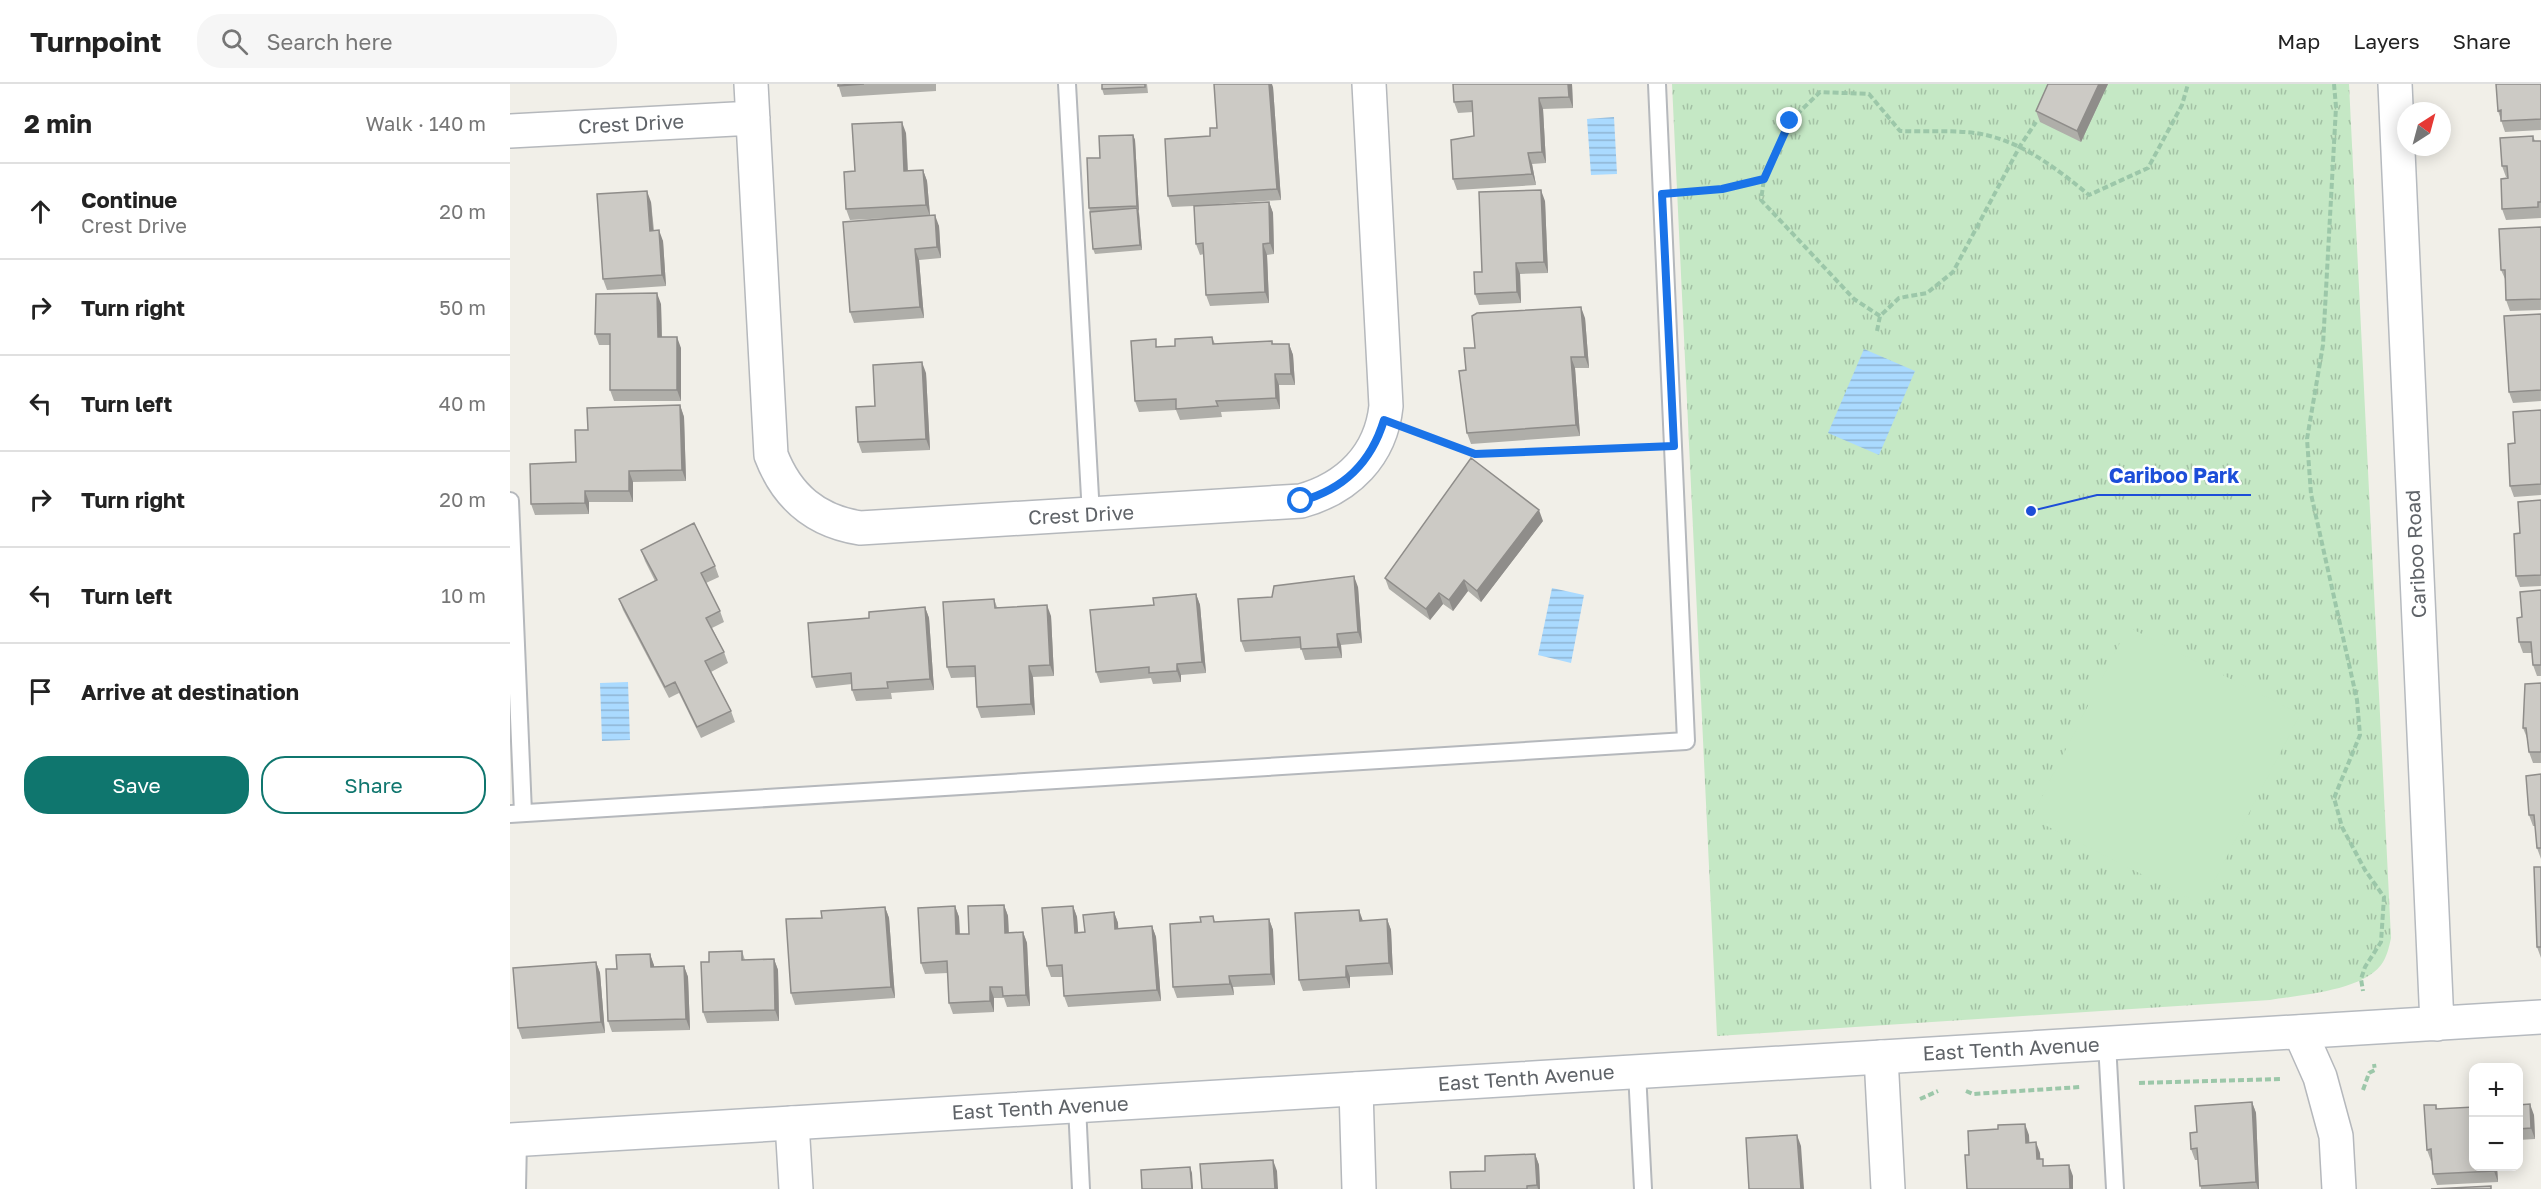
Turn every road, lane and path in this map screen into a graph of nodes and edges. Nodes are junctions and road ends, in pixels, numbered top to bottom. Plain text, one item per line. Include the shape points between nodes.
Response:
1 (751, 84) edge
2 (1066, 84) edge
3 (1369, 84) edge
4 (1657, 84) edge
5 (2188, 84) edge
6 (2334, 84) edge
7 (2395, 84) edge
8 (753, 118) junction
9 (2036, 122) edge
10 (510, 131) edge
11 (2020, 146) junction
12 (1764, 179) junction
13 (1662, 194) junction
14 (1880, 316) junction
15 (1876, 331) dead end
16 (1384, 420) junction
17 (1674, 446) junction
18 (510, 501) edge
19 (1091, 515) junction
20 (516, 813) edge
21 (2361, 979) dead end
22 (2541, 1017) edge
23 (2437, 1024) junction
24 (2300, 1032) junction
25 (2107, 1043) junction
26 (1881, 1057) junction
27 (2376, 1070) dead end
28 (1637, 1071) junction
29 (2289, 1079) dead end
30 (2131, 1083) dead end
31 (2365, 1086) dead end
32 (2086, 1087) dead end
33 (1356, 1089) junction
34 (1958, 1089) dead end
35 (1941, 1090) dead end
36 (1920, 1099) dead end
37 (1077, 1106) junction
38 (792, 1123) junction
39 (514, 1140) edge
40 (517, 1189) edge
41 (796, 1189) edge
42 (1081, 1189) edge
43 (1359, 1189) edge
44 (1643, 1189) edge
45 (1888, 1189) edge
46 (2115, 1189) edge
47 (2339, 1189) edge

1 - 8 street, Crest Drive
2 - 19 lane
3 - 16 street, Crest Drive
4 - 13 lane
5 - 11 path via 2182,105 2148,168 2089,195
6 - 21 path via 2323,345 2307,439 2311,494 2357,700 2360,735 2334,798 2342,827 2384,897 2381,942 2364,967
7 - 23 street, Cariboo Road
8 - 10 street, Crest Drive
8 - 19 street, Crest Drive via 768,440 775,467 790,491 818,515 860,528
9 - 11 path
11 - 12 path via 1976,133 1900,131 1869,94 1820,92 1790,121
11 - 14 path via 1953,272 1927,293 1899,298
12 - 13 path via 1722,189
12 - 14 path via 1761,200 1854,299
13 - 17 lane
14 - 15 path
16 - 17 path via 1475,454
16 - 19 street, Crest Drive via 1378,440 1360,467 1331,491 1315,497
17 - 20 lane via 1686,741
18 - 20 lane
22 - 23 street, East Tenth Avenue
23 - 24 street, East Tenth Avenue
24 - 25 street, East Tenth Avenue
24 - 47 street via 2320,1077 2336,1136
25 - 26 street, East Tenth Avenue
25 - 46 lane
26 - 28 street, East Tenth Avenue
26 - 45 street
27 - 31 path via 2369,1073
28 - 33 street, East Tenth Avenue
28 - 44 lane
29 - 30 path
32 - 34 path via 1973,1094
33 - 37 street, East Tenth Avenue
33 - 43 street
35 - 36 path
37 - 38 street, East Tenth Avenue
37 - 42 lane
38 - 39 street, East Tenth Avenue
38 - 41 street
39 - 40 lane

